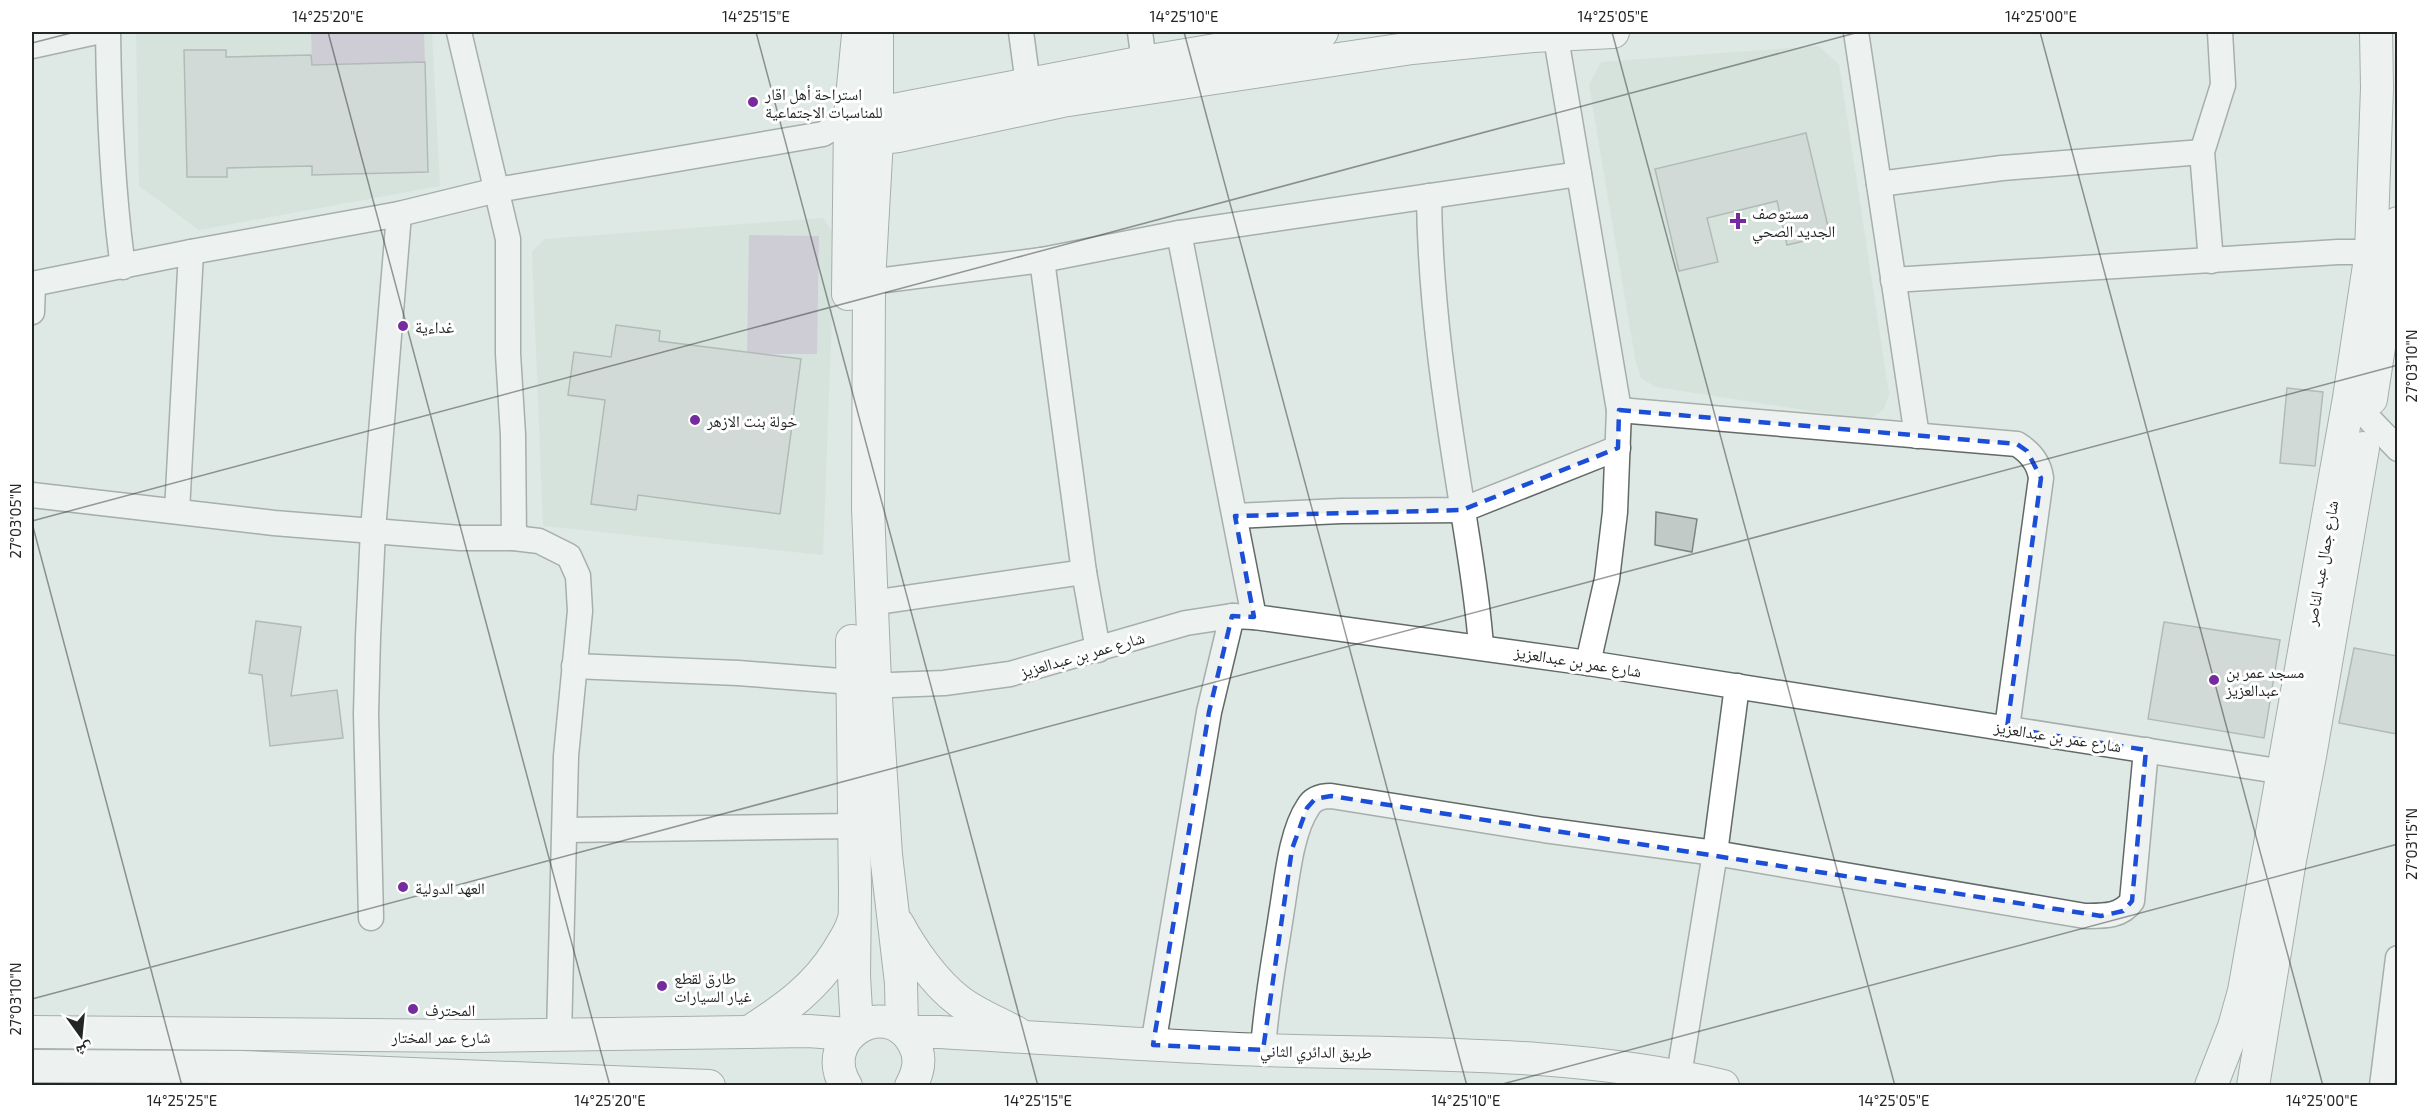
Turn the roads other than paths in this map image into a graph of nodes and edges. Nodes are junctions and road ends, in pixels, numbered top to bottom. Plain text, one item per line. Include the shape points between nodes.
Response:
1 (96, 32) edge
2 (108, 32) edge
3 (459, 32) edge
4 (858, 32) edge
5 (877, 32) edge
6 (1021, 32) edge
7 (1140, 32) edge
8 (1322, 32) edge
9 (1613, 32) edge
10 (1856, 32) edge
11 (2220, 32) edge
12 (2376, 32) edge
13 (1556, 33) edge
14 (32, 46) edge
15 (1144, 62) junction
16 (1028, 84) junction
17 (856, 129) junction
18 (2202, 152) junction
19 (1579, 174) junction
20 (1879, 184) junction
21 (497, 190) junction
22 (1429, 196) junction
23 (399, 214) junction
24 (2397, 223) edge
25 (1179, 233) junction
26 (191, 252) junction
27 (2371, 252) junction
28 (1042, 260) junction
29 (2211, 261) junction
30 (123, 267) junction
31 (1893, 280) junction
32 (869, 282) junction
33 (32, 284) edge
34 (32, 312) edge
35 (2359, 407) junction
36 (1619, 410) junction
37 (1917, 436) junction
38 (1618, 448) junction
39 (2397, 449) edge
40 (32, 495) edge
41 (1462, 510) junction
42 (177, 511) junction
43 (1235, 516) junction
44 (373, 530) junction
45 (514, 538) junction
46 (1084, 572) junction
47 (871, 603) junction
48 (1243, 616) junction
49 (1481, 647) junction
50 (1098, 650) junction
51 (1588, 663) junction
52 (574, 666) junction
53 (863, 683) junction
54 (1737, 686) junction
55 (2007, 728) junction
56 (2146, 750) junction
57 (2284, 772) junction
58 (854, 826) junction
59 (565, 830) junction
60 (1715, 853) junction
61 (892, 914) junction
62 (855, 916) junction
63 (371, 918) dead end
64 (2397, 958) edge
65 (2396, 990) edge
66 (853, 1031) junction
67 (904, 1031) junction
68 (32, 1032) edge
69 (749, 1032) junction
70 (559, 1036) junction
71 (1026, 1038) junction
72 (1153, 1045) junction
73 (1263, 1050) junction
74 (32, 1066) edge
75 (1540, 1073) edge
76 (1679, 1075) junction
77 (709, 1086) edge
78 (846, 1086) edge
79 (911, 1086) edge
80 (1723, 1086) edge
81 (2211, 1086) edge
82 (2253, 1086) edge
83 (2382, 1086) edge

1 - 14 street
2 - 30 street via 116,213
3 - 21 street
4 - 17 main road
5 - 17 main road
6 - 16 street
7 - 15 street
8 - 15 main road
9 - 13 main road
10 - 20 street
11 - 18 street via 2223,85
12 - 27 main road, شارع جمال عبد الناصر
13 - 17 main road via 1412,48
13 - 19 street
15 - 16 main road
16 - 17 main road
17 - 21 street
17 - 32 main road
17 - 53 main road via 848,280
18 - 20 street via 2002,168
18 - 29 street
19 - 22 street
19 - 36 street
20 - 31 street
21 - 23 street
21 - 45 street via 508,239
22 - 25 street
22 - 41 street via 1432,286
23 - 26 street
23 - 44 street
24 - 35 main road, شارع جمال عبد الناصر
25 - 28 street
25 - 43 street
26 - 30 street
26 - 42 street
27 - 29 street
27 - 35 main road, شارع جمال عبد الناصر
28 - 32 street
28 - 46 street
29 - 31 street
30 - 33 street
31 - 37 street
32 - 47 main road
33 - 34 street
35 - 39 street
35 - 57 main road, شارع جمال عبد الناصر
35 - 82 main road, شارع جمال عبد الناصر via 2310,756
36 - 37 street
36 - 38 street
37 - 55 street via 2017,444 2039,468 2041,478
38 - 41 street
38 - 51 street via 1608,579
40 - 42 street
41 - 43 street
41 - 49 street
42 - 44 street
43 - 48 street
44 - 45 street via 460,538
44 - 63 street via 366,714
45 - 52 street via 558,549 575,566 580,602
46 - 47 street
46 - 50 street
47 - 53 main road
48 - 49 street, شارع عمر بن عبدالعزيز
48 - 50 street, شارع عمر بن عبدالعزيز via 1186,623
48 - 72 street via 1209,712
49 - 51 street, شارع عمر بن عبدالعزيز
50 - 53 street, شارع عمر بن عبدالعزيز via 1010,674 920,684
51 - 54 street, شارع عمر بن عبدالعزيز
52 - 53 street, شارع عمر بن عبدالعزيز
52 - 59 street via 566,756
53 - 58 main road
53 - 61 main road
54 - 55 street, شارع عمر بن عبدالعزيز
54 - 60 street
55 - 56 street, شارع عمر بن عبدالعزيز
56 - 57 street, شارع عمر بن عبدالعزيز
56 - 60 street via 2132,901 2115,914 2085,916
57 - 81 main road, شارع جمال عبد الناصر via 2244,991
58 - 59 street
58 - 62 main road
59 - 70 street
60 - 73 street via 1331,796 1315,799 1306,808 1292,849
60 - 76 street
61 - 67 main road
61 - 71 main road via 928,969 959,1001
62 - 66 main road
62 - 69 main road via 822,976 793,1003
64 - 65 street
65 - 83 street
66 - 67 main road, طريق الدائري الثاني via 880,1022
66 - 69 main road, شارع عمر المختار
66 - 78 main road via 838,1057
67 - 71 main road, طريق الدائري الثاني
67 - 79 main road via 916,1047 919,1061
68 - 70 main road, شارع عمر المختار
69 - 70 main road, شارع عمر المختار
71 - 72 main road, طريق الدائري الثاني
72 - 73 main road, طريق الدائري الثاني
73 - 75 main road, طريق الدائري الثاني via 1422,1053
74 - 77 main road via 253,1067
75 - 76 main road, طريق الدائري الثاني via 1595,1064
76 - 80 main road, طريق الدائري الثاني

